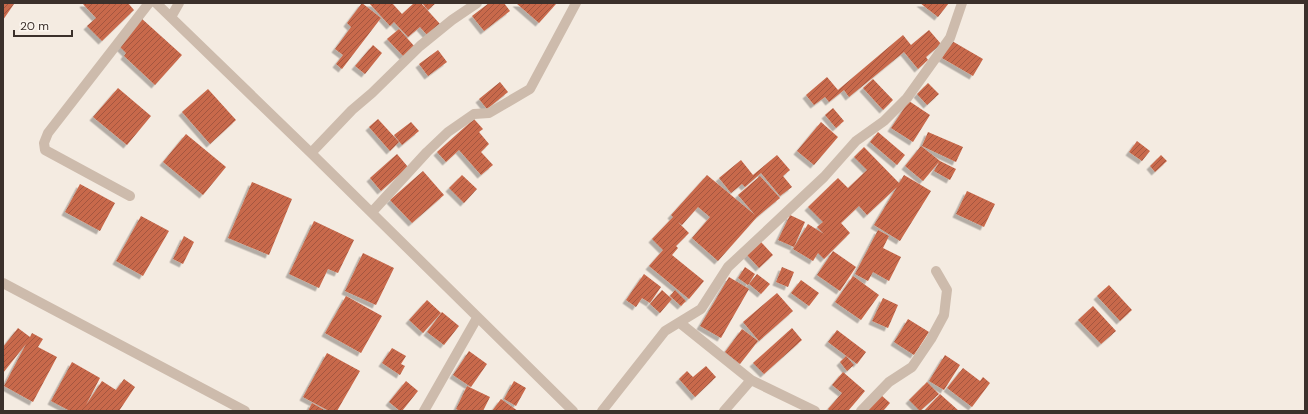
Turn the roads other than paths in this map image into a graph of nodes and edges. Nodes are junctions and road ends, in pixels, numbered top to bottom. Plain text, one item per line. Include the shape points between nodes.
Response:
1 (149, 3) edge
2 (156, 3) edge
3 (179, 3) edge
4 (477, 3) edge
5 (576, 3) edge
6 (962, 3) edge
7 (171, 17) junction
8 (311, 153) junction
9 (130, 196) dead end
10 (372, 212) junction
11 (936, 271) dead end
12 (3, 283) edge
13 (477, 318) junction
14 (680, 323) junction
15 (751, 380) junction
16 (245, 411) edge
17 (424, 411) edge
18 (573, 411) edge
19 (602, 411) edge
20 (724, 411) edge
21 (815, 411) edge
22 (861, 411) edge

1 - 9 street via 48,134 44,143 45,150
2 - 7 street
3 - 7 street
4 - 8 street via 420,46
5 - 10 street via 530,89 490,113 474,114 448,132
6 - 14 street via 950,38 907,98 884,121 856,141 824,177 728,267 701,309
7 - 8 street
8 - 10 street
10 - 13 street
11 - 22 street via 947,290 944,315 912,367 889,382
12 - 16 street
13 - 17 street
13 - 18 street
14 - 15 street
14 - 19 street via 665,331
15 - 20 street
15 - 21 street

